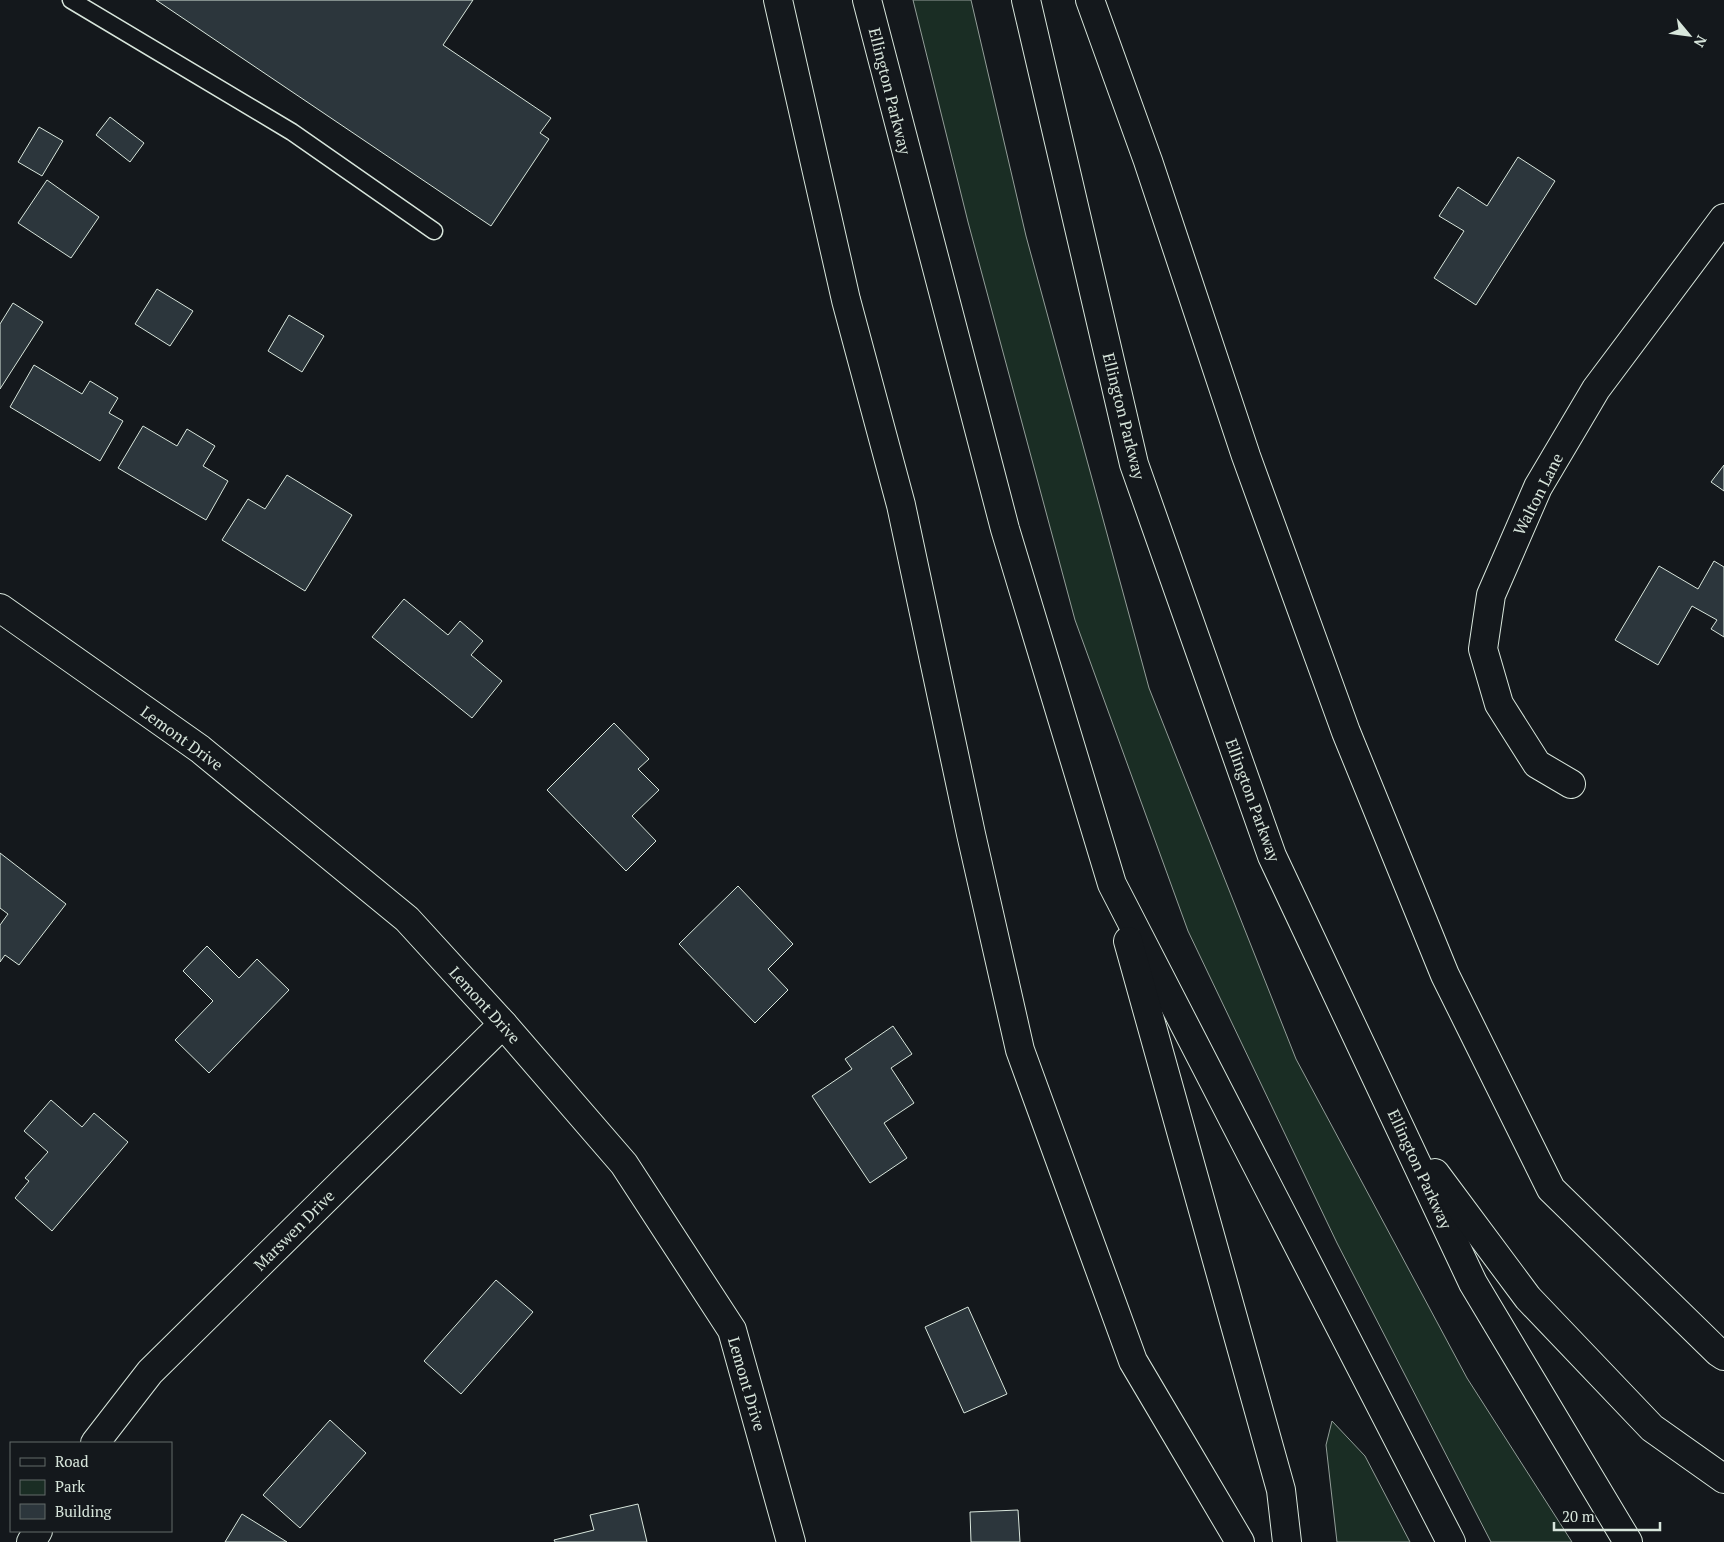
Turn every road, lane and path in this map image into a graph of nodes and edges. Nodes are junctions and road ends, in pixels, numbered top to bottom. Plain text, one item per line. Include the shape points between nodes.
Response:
1 (71, 0) edge
2 (778, 0) edge
3 (867, 0) edge
4 (1026, 0) edge
5 (1090, 0) edge
6 (1724, 218) edge
7 (434, 231) dead end
8 (0, 608) edge
9 (1571, 784) dead end
10 (1112, 884) junction
11 (503, 1024) junction
12 (1400, 1125) junction
13 (1724, 1356) edge
14 (96, 1442) edge
15 (1724, 1479) edge
16 (790, 1542) edge
17 (1240, 1542) edge
18 (1288, 1542) edge
19 (1451, 1542) edge
20 (1628, 1542) edge

1 - 7 lane via 292,132
2 - 17 main road via 846,300 901,504 1020,1050 1133,1361
3 - 10 main road, Ellington Parkway via 1005,529
4 - 12 main road, Ellington Parkway via 1134,464 1272,856
5 - 13 main road via 1148,161 1246,456 1342,722 1445,975 1551,1189
6 - 9 main road, Walton Lane via 1596,389 1538,487 1491,595 1483,649 1499,704 1537,764
8 - 11 main road, Lemont Drive via 200,749 380,896 407,919
10 - 18 main road via 1281,1490
10 - 19 main road, Ellington Parkway
11 - 14 main road, Marswen Drive via 150,1372
11 - 16 main road, Lemont Drive via 624,1164 732,1330
12 - 15 main road via 1528,1298 1652,1428
12 - 20 main road, Ellington Parkway via 1473,1283

